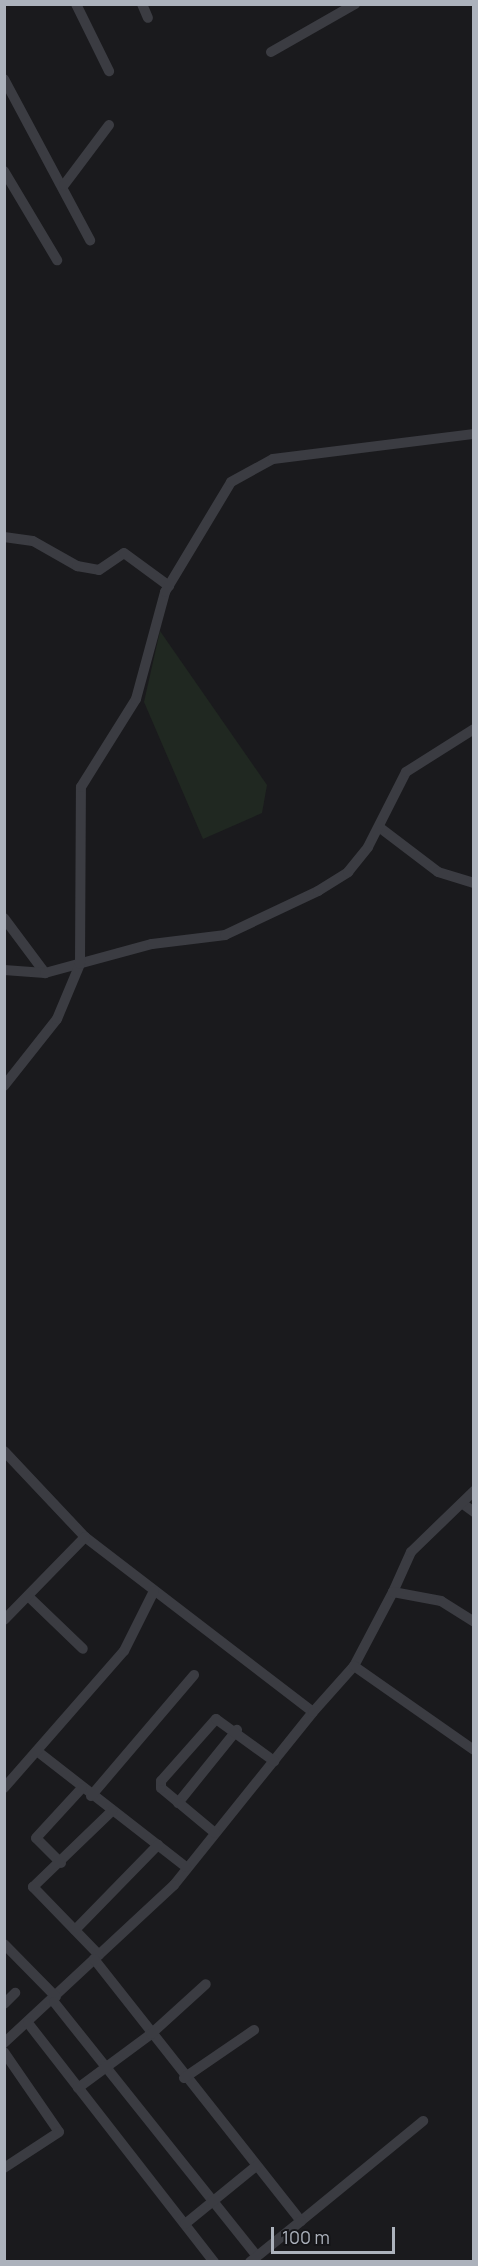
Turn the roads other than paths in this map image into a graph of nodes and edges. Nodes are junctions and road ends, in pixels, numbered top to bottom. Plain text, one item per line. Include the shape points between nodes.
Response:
1 (76, 4) edge
2 (142, 4) edge
3 (355, 4) edge
4 (148, 18) dead end
5 (271, 52) dead end
6 (109, 71) dead end
7 (4, 79) edge
8 (109, 125) dead end
9 (4, 171) edge
10 (64, 185) junction
11 (90, 240) dead end
12 (57, 260) dead end
13 (474, 434) edge
14 (4, 537) edge
15 (169, 586) junction
16 (474, 729) edge
17 (379, 827) junction
18 (474, 883) edge
19 (4, 918) edge
20 (80, 964) junction
21 (4, 970) edge
22 (45, 973) junction
23 (4, 1086) edge
24 (4, 1451) edge
25 (474, 1491) edge
26 (462, 1504) junction
27 (474, 1512) edge
28 (85, 1537) junction
29 (154, 1591) junction
30 (393, 1592) junction
31 (28, 1596) junction
32 (10, 1609) edge
33 (4, 1620) edge
34 (474, 1622) edge
35 (83, 1649) dead end
36 (354, 1666) junction
37 (194, 1676) dead end
38 (313, 1712) junction
39 (237, 1730) junction
40 (474, 1750) edge
41 (37, 1751) junction
42 (274, 1761) junction
43 (4, 1788) edge
44 (82, 1788) junction
45 (91, 1796) junction
46 (178, 1803) junction
47 (112, 1811) junction
48 (215, 1833) junction
49 (158, 1845) junction
50 (61, 1863) junction
51 (186, 1867) junction
52 (75, 1930) junction
53 (4, 1944) edge
54 (97, 1957) junction
55 (206, 1984) dead end
56 (15, 1993) dead end
57 (55, 1999) junction
58 (4, 2004) edge
59 (28, 2023) junction
60 (254, 2030) dead end
61 (151, 2034) junction
62 (4, 2043) edge
63 (4, 2052) edge
64 (105, 2066) junction
65 (184, 2078) junction
66 (78, 2088) junction
67 (423, 2121) dead end
68 (256, 2166) junction
69 (4, 2168) edge
70 (214, 2200) junction
71 (301, 2221) junction
72 (185, 2224) junction
73 (254, 2259) edge
74 (214, 2262) edge

1 - 6 street
2 - 4 street
3 - 5 street
7 - 10 street
8 - 10 street
9 - 12 street
10 - 11 street
13 - 15 street via 273,459 231,482
14 - 15 street via 33,541 76,566 99,570 124,554
15 - 20 street via 136,699 81,787
16 - 17 street via 406,772
17 - 18 street via 438,872
17 - 20 street via 348,872 245,927
19 - 22 street
20 - 22 street
20 - 23 street via 57,1019
21 - 22 street
24 - 28 street
25 - 26 street
26 - 27 street
26 - 30 street via 411,1552
28 - 29 street
28 - 31 street
29 - 38 street
29 - 41 street via 124,1652
30 - 34 street via 441,1601
30 - 36 street
31 - 32 street
31 - 35 street
32 - 33 street
36 - 38 street
36 - 40 street
37 - 45 street
38 - 42 street
39 - 42 street
39 - 46 street
39 - 46 street via 216,1719 161,1781 161,1788
41 - 43 street
41 - 44 street
42 - 48 street
44 - 45 street
44 - 50 street via 36,1838
45 - 47 street
46 - 48 street
47 - 49 street
47 - 50 street
48 - 51 street
49 - 51 street
49 - 52 street
50 - 52 street via 33,1887
51 - 54 street
52 - 54 street
53 - 57 street
54 - 57 street
54 - 61 street
55 - 61 street
56 - 58 street
57 - 59 street
57 - 64 street
59 - 62 street
59 - 66 street
60 - 65 street
61 - 64 street
61 - 65 street
63 - 69 street via 59,2132
64 - 66 street
64 - 70 street
65 - 68 street
66 - 72 street
67 - 71 street
68 - 70 street
68 - 71 street
70 - 72 street
70 - 73 street
71 - 73 street
72 - 74 street

